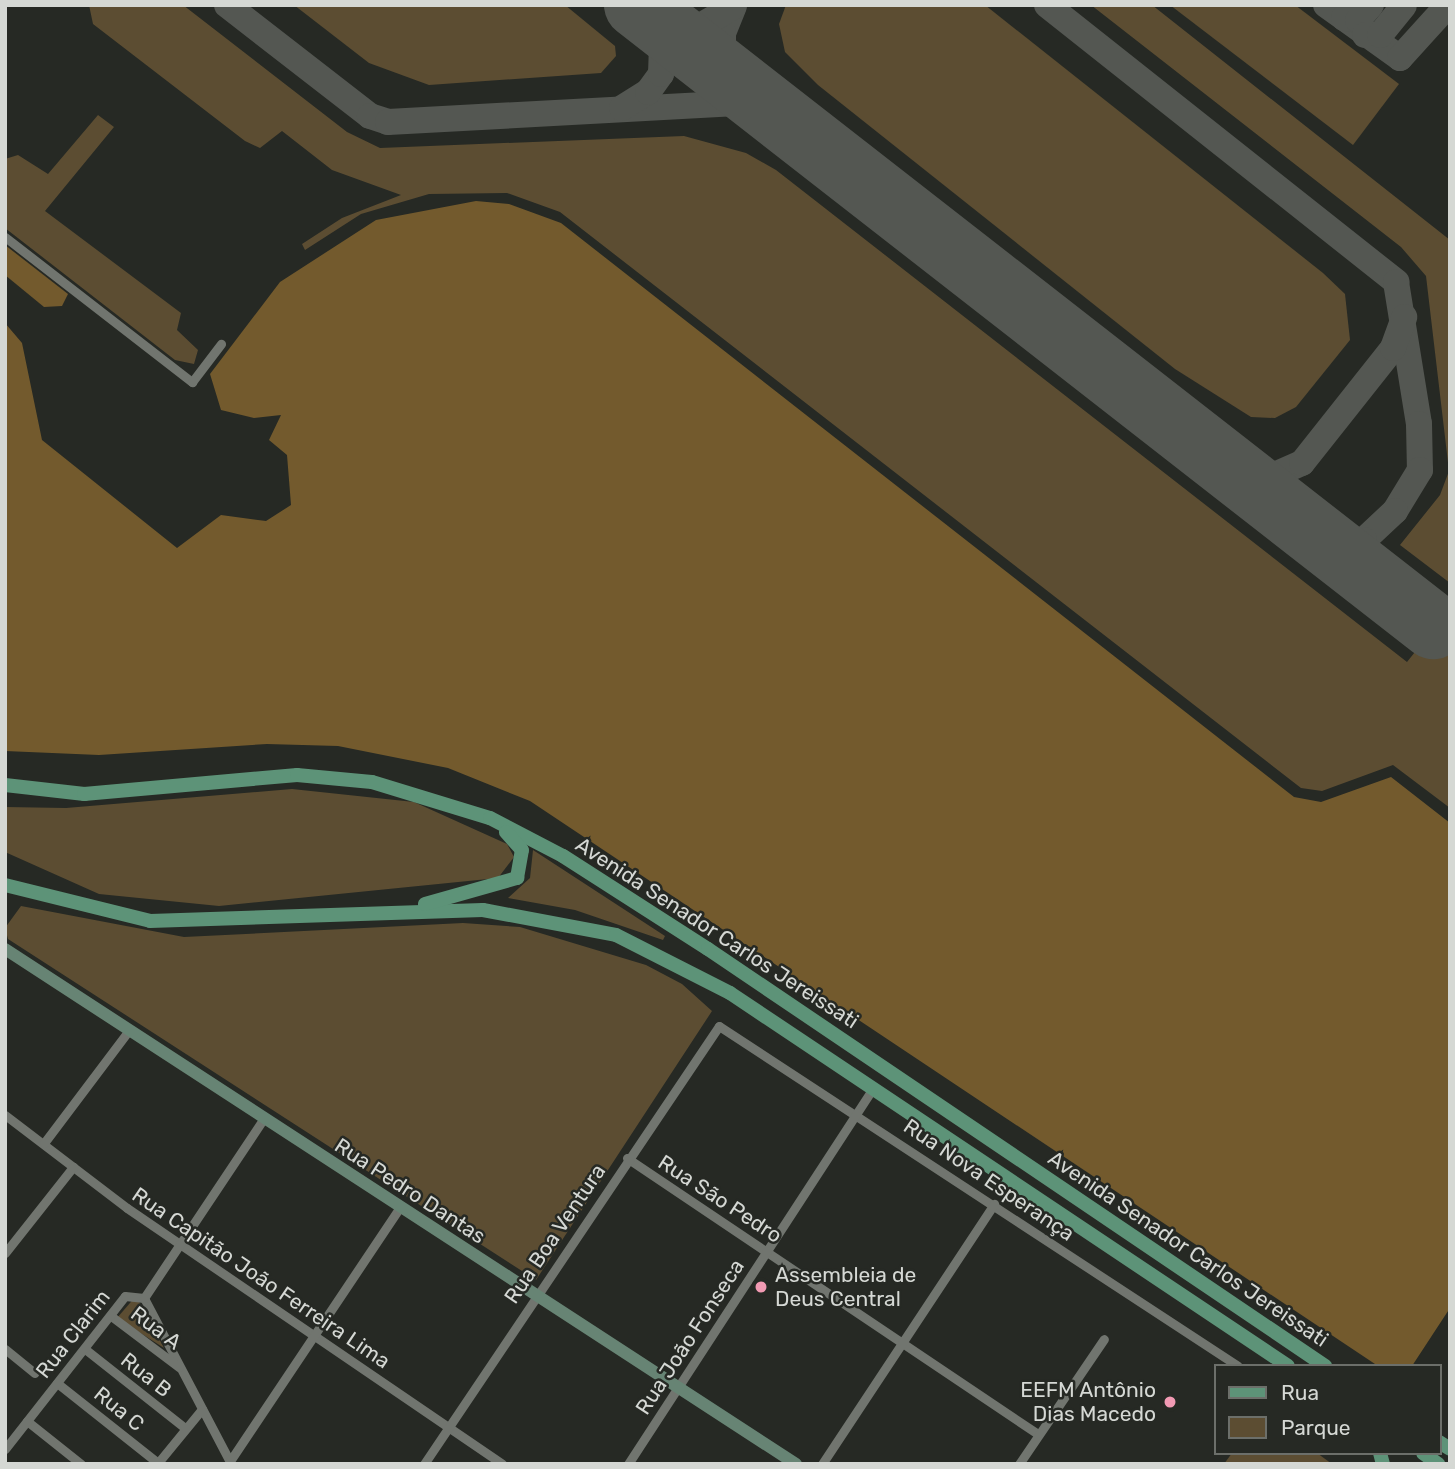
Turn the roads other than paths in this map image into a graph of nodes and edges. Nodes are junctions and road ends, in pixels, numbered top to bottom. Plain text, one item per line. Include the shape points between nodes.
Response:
1 (5, 237) edge
2 (222, 344) dead end
3 (5, 785) edge
4 (84, 794) junction
5 (5, 795) edge
6 (490, 818) junction
7 (5, 873) edge
8 (5, 885) edge
9 (34, 894) junction
10 (403, 910) junction
11 (5, 949) edge
12 (719, 1026) joint
13 (129, 1030) junction
14 (873, 1088) junction
15 (857, 1113) junction
16 (264, 1118) junction
17 (7, 1119) edge
18 (44, 1143) junction
19 (627, 1158) junction
20 (73, 1167) junction
21 (994, 1204) junction
22 (400, 1207) junction
23 (180, 1243) junction
24 (768, 1251) junction
25 (5, 1253) edge
26 (536, 1296) junction
27 (144, 1298) junction
28 (110, 1316) junction
29 (315, 1336) junction
30 (1104, 1339) dead end
31 (902, 1343) junction
32 (5, 1349) edge
33 (85, 1349) junction
34 (1235, 1364) edge
35 (1285, 1364) edge
36 (1322, 1364) edge
37 (181, 1369) junction
38 (35, 1373) dead end
39 (57, 1383) junction
40 (678, 1387) junction
41 (202, 1409) junction
42 (27, 1421) junction
43 (448, 1426) junction
44 (185, 1428) junction
45 (1038, 1434) junction
46 (5, 1449) edge
47 (230, 1462) edge
48 (158, 1463) edge
49 (81, 1464) edge
50 (424, 1464) edge
51 (502, 1464) edge
52 (628, 1464) edge
53 (796, 1464) edge
54 (822, 1464) edge
55 (1019, 1464) edge

1 - 2 street via 192,382
3 - 4 main road, Avenida Senador Carlos Jereissati
4 - 5 main road
4 - 6 main road, Avenida Senador Carlos Jereissati via 297,775 372,782
6 - 10 main road via 522,850 517,878
6 - 36 main road, Avenida Senador Carlos Jereissati via 563,856 708,949
7 - 9 main road
8 - 9 main road, Avenida Senador Carlos Jereissati
9 - 10 main road, Avenida Senador Carlos Jereissati via 115,916 191,924
10 - 14 main road, Avenida Senador Carlos Jereissati via 535,916 616,935 702,975
11 - 13 main road, Rua Pedro Dantas
12 - 15 street, Rua Nova Esperança
12 - 19 street, Rua Boa Ventura
13 - 16 main road, Rua Pedro Dantas
13 - 18 street
14 - 15 street, Rua João Fonseca
14 - 35 main road, Avenida Senador Carlos Jereissati
15 - 21 street, Rua Nova Esperança
15 - 24 street, Rua João Fonseca
16 - 22 main road, Rua Pedro Dantas
16 - 23 street, Rua Clarim
17 - 18 street, Rua Capitão João Ferreira Lima
18 - 20 street, Rua Capitão João Ferreira Lima
19 - 24 street, Rua São Pedro
19 - 26 street, Rua Boa Ventura
20 - 23 street, Rua Capitão João Ferreira Lima
20 - 25 street
21 - 31 street
21 - 34 street, Rua Nova Esperança
22 - 26 main road, Rua Pedro Dantas
22 - 29 street
23 - 27 street, Rua Clarim
23 - 29 street, Rua Capitão João Ferreira Lima
24 - 31 street, Rua São Pedro
24 - 40 street, Rua João Fonseca
26 - 40 main road, Rua Pedro Dantas
26 - 43 street, Rua Boa Ventura
27 - 28 street, Rua Clarim via 130,1293
27 - 37 street
28 - 33 street, Rua Clarim
28 - 37 street, Rua A
29 - 43 street, Rua Capitão João Ferreira Lima
29 - 47 street
30 - 45 street
31 - 45 street, Rua São Pedro
31 - 54 street
32 - 38 street
33 - 39 street, Rua Clarim
33 - 44 street, Rua B
37 - 41 street
39 - 42 street, Rua Clarim
39 - 48 street, Rua C
40 - 52 street, Rua João Fonseca
40 - 53 main road, Rua Pedro Dantas
41 - 44 street
41 - 47 street
42 - 46 street, Rua Clarim
42 - 49 street
43 - 50 street, Rua Boa Ventura
43 - 51 street, Rua Capitão João Ferreira Lima
44 - 48 street
45 - 55 street

